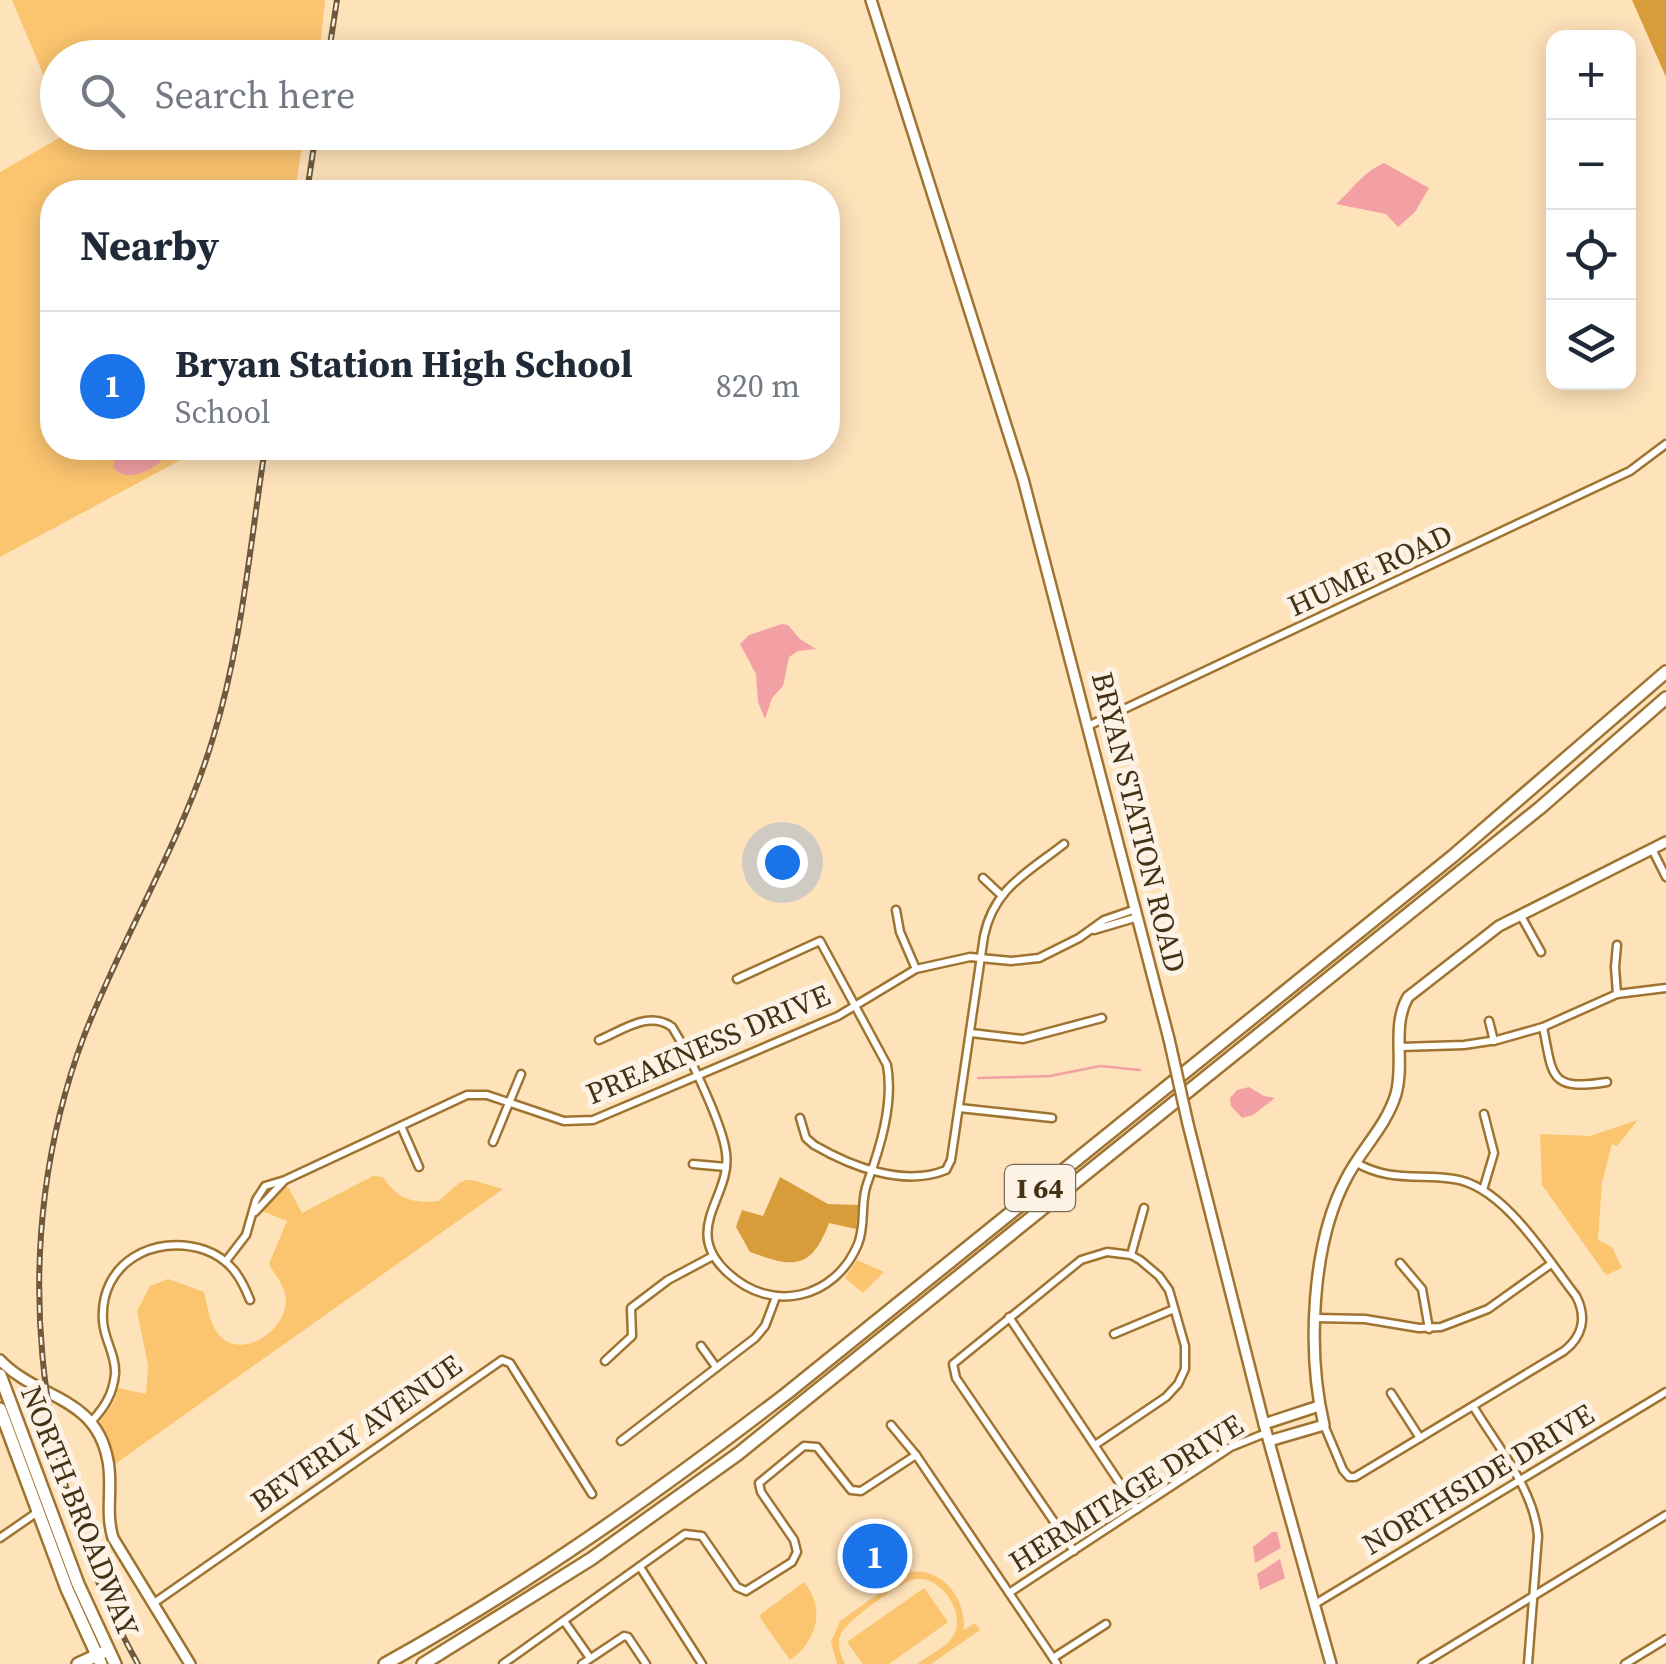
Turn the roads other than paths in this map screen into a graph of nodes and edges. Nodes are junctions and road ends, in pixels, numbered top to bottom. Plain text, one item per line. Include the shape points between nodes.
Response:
1 (871, 0) edge
2 (1666, 444) edge
3 (1666, 672) edge
4 (1666, 698) edge
5 (1088, 726) junction
6 (1666, 842) edge
7 (1064, 844) dead end
8 (1652, 849) junction
9 (1666, 877) edge
10 (983, 878) dead end
11 (1000, 894) junction
12 (896, 910) dead end
13 (1137, 913) junction
14 (1520, 914) junction
15 (1617, 944) dead end
16 (1541, 952) dead end
17 (982, 959) junction
18 (916, 969) junction
19 (736, 979) dead end
20 (1666, 988) edge
21 (1617, 994) junction
22 (856, 1004) junction
23 (1102, 1018) dead end
24 (1489, 1020) dead end
25 (1543, 1027) junction
26 (970, 1033) junction
27 (599, 1040) dead end
28 (1494, 1041) junction
29 (1400, 1047) junction
30 (521, 1074) dead end
31 (696, 1078) junction
32 (1607, 1082) dead end
33 (511, 1103) junction
34 (959, 1108) junction
35 (1484, 1114) dead end
36 (800, 1118) dead end
37 (1052, 1118) dead end
38 (401, 1126) junction
39 (493, 1142) dead end
40 (1355, 1162) junction
41 (693, 1164) dead end
42 (419, 1167) dead end
43 (726, 1167) junction
44 (874, 1169) junction
45 (285, 1180) junction
46 (1483, 1190) junction
47 (1144, 1208) dead end
48 (254, 1214) junction
49 (1131, 1255) junction
50 (714, 1256) junction
51 (226, 1261) junction
52 (1400, 1262) dead end
53 (1551, 1264) junction
54 (776, 1297) junction
55 (250, 1300) dead end
56 (1174, 1309) junction
57 (1009, 1318) junction
58 (1316, 1318) junction
59 (1429, 1329) junction
60 (1114, 1334) dead end
61 (701, 1346) dead end
62 (0, 1360) edge
63 (604, 1361) dead end
64 (716, 1367) junction
65 (17, 1375) junction
66 (1, 1381) edge
67 (26, 1383) junction
68 (1666, 1392) edge
69 (1391, 1394) dead end
70 (5, 1404) edge
71 (1320, 1406) junction
72 (1474, 1406) junction
73 (91, 1422) junction
74 (891, 1425) dead end
75 (1324, 1425) junction
76 (1266, 1433) junction
77 (1420, 1438) junction
78 (621, 1441) dead end
79 (1095, 1445) junction
80 (916, 1455) junction
81 (1518, 1480) junction
82 (592, 1494) dead end
83 (1137, 1509) junction
84 (44, 1510) junction
85 (1666, 1515) edge
86 (0, 1538) edge
87 (1074, 1551) junction
88 (640, 1567) junction
89 (1009, 1593) junction
90 (1533, 1596) junction
91 (152, 1604) junction
92 (1314, 1604) junction
93 (564, 1622) junction
94 (1106, 1624) dead end
95 (1666, 1639) edge
96 (590, 1658) junction
97 (104, 1660) edge
98 (1055, 1661) edge
99 (78, 1664) edge
100 (190, 1664) edge
101 (385, 1664) edge
102 (423, 1664) edge
103 (503, 1664) edge
104 (582, 1664) edge
105 (646, 1664) edge
106 (702, 1664) edge
107 (1331, 1664) edge
108 (1422, 1664) edge
109 (1528, 1664) edge
110 (1625, 1664) edge

1 - 5 main road, BRYAN STATION ROAD via 1023,479
2 - 5 street, HUME ROAD via 1616,478
3 - 101 highway, I 64 via 1454,856 786,1394 595,1534
4 - 102 highway, I 64 via 1495,845 738,1454 591,1559
5 - 13 main road, BRYAN STATION ROAD
6 - 8 main road
7 - 11 street
8 - 9 street
8 - 14 main road
10 - 11 street
11 - 17 street via 987,922
12 - 18 street
13 - 17 street, PREAKNESS DRIVE via 1040,958
13 - 76 main road, BRYAN STATION ROAD, bridge
14 - 16 street
14 - 29 main road via 1408,996 1400,1014
15 - 21 street
17 - 18 street, PREAKNESS DRIVE
17 - 26 street
18 - 22 street, PREAKNESS DRIVE
19 - 22 street via 820,941
20 - 21 street
21 - 25 street
22 - 31 street, PREAKNESS DRIVE
22 - 44 street via 890,1077
23 - 26 street via 1023,1039
24 - 28 street
25 - 28 street
25 - 32 street via 1559,1080 1573,1086
26 - 34 street
27 - 31 street via 660,1020 676,1034
28 - 29 street
29 - 40 main road via 1391,1108
30 - 33 street
31 - 33 street, PREAKNESS DRIVE via 593,1120 564,1121
31 - 43 street via 721,1132
33 - 38 street, PREAKNESS DRIVE via 467,1095
33 - 39 street
34 - 37 street
34 - 44 street via 946,1170 903,1178
35 - 46 street via 1494,1153
36 - 44 street via 810,1142
38 - 42 street
38 - 45 street, PREAKNESS DRIVE
40 - 46 street via 1386,1175 1459,1179
40 - 58 main road via 1323,1240
41 - 43 street
43 - 50 street via 709,1218
44 - 54 street via 859,1240 843,1269 816,1292
45 - 48 street, PREAKNESS DRIVE
45 - 48 street, PREAKNESS DRIVE via 265,1186
46 - 53 street
47 - 49 street
48 - 51 street, PREAKNESS DRIVE
49 - 56 street via 1159,1276
49 - 57 street via 1107,1252 1081,1260
50 - 54 street via 738,1281
50 - 63 street via 631,1308 632,1336
51 - 55 street
51 - 73 street via 167,1244 145,1250 120,1270 103,1308 114,1385
52 - 59 street via 1422,1289
53 - 59 street via 1488,1309
53 - 72 street via 1580,1302 1580,1334 1564,1351
54 - 64 street via 755,1338
56 - 60 street
56 - 79 street via 1185,1346 1181,1380
57 - 79 street
57 - 87 street via 954,1362 954,1374
58 - 59 street
58 - 71 main road
61 - 64 street
62 - 65 main road
64 - 78 street
65 - 66 main road
65 - 67 main road
66 - 67 main road
66 - 70 highway, NORTH BROADWAY
67 - 70 main road
67 - 73 main road via 65,1399
68 - 81 street, NORTHSIDE DRIVE
69 - 77 street
70 - 84 highway, NORTH BROADWAY
71 - 75 main road
71 - 76 main road
72 - 77 street
72 - 81 street
73 - 91 main road via 108,1461 112,1534
74 - 80 street
75 - 76 main road
75 - 77 street via 1349,1477
76 - 83 street, HERMITAGE DRIVE via 1243,1440
76 - 92 main road, BRYAN STATION ROAD
79 - 83 street
80 - 88 street via 861,1491 846,1488 813,1446 761,1479 761,1492 797,1552 749,1590 737,1587 694,1533
80 - 89 street
81 - 90 street via 1537,1526
81 - 92 street, NORTHSIDE DRIVE
82 - 91 street, BEVERLY AVENUE via 502,1360
83 - 87 street, HERMITAGE DRIVE
84 - 86 street
84 - 97 highway, NORTH BROADWAY
85 - 90 street
87 - 89 street, HERMITAGE DRIVE
88 - 93 street
88 - 106 street
89 - 98 street
90 - 108 street
90 - 109 street
91 - 100 main road
92 - 107 main road, BRYAN STATION ROAD
93 - 96 street
93 - 103 street
94 - 98 street
95 - 110 street
96 - 104 street
96 - 105 street via 624,1636
97 - 99 highway

